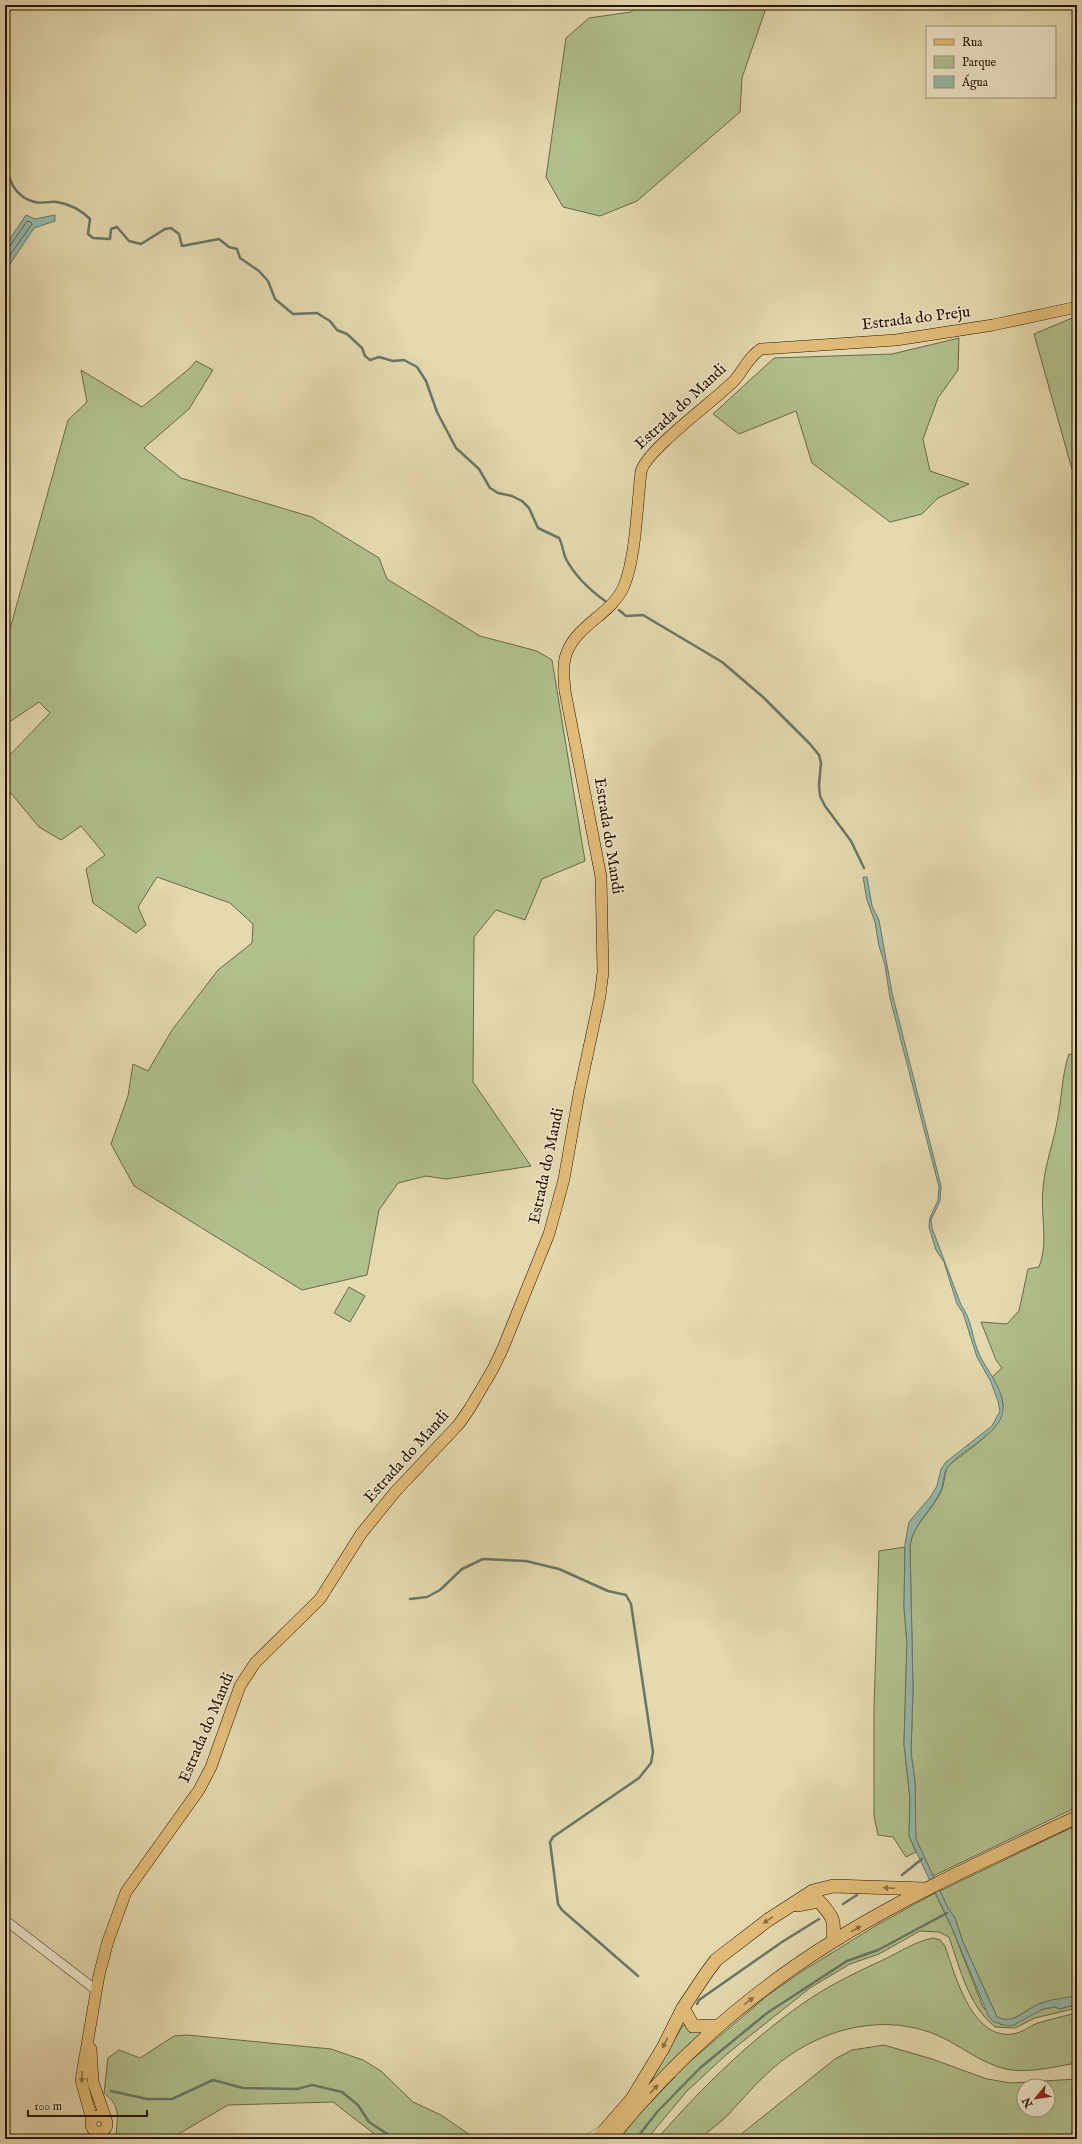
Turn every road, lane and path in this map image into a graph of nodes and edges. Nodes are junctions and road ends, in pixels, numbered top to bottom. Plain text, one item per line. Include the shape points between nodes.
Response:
1 (1077, 307) edge
2 (758, 351) joint
3 (1077, 1817) edge
4 (933, 1886) junction
5 (788, 1907) junction
6 (5, 1920) edge
7 (834, 1941) junction
8 (96, 1990) junction
9 (682, 2008) junction
10 (90, 2024) junction
11 (717, 2026) junction
12 (106, 2122) junction
13 (95, 2130) edge
14 (604, 2136) edge
15 (109, 2139) edge
16 (588, 2139) edge

1 - 2 main road, Estrada do Preju via 993,325 919,337 765,348
2 - 8 main road, Estrada do Mandi via 733,382 657,448 644,463 632,556 624,587 616,600 572,642 566,653 565,691 601,877 602,980 564,1179 549,1234 503,1348 459,1424 395,1492 361,1534 320,1598 265,1652 247,1675 233,1702 213,1761 199,1790 126,1892 108,1941
3 - 4 highway
4 -> 5 highway via 833,1886 813,1891
7 -> 4 highway
5 - 7 highway via 819,1901 832,1915 835,1924
5 -> 9 highway via 716,1960
6 - 8 street
11 -> 7 highway via 789,1971
8 - 10 main road, Estrada do Mandi
9 - 11 highway via 694,2026
9 -> 14 highway via 663,2048 632,2099
10 - 12 main road, Estrada do Mandi via 92,2074
10 -> 13 main road, Estrada do Mandi via 81,2080
14 -> 11 highway
12 - 13 main road via 103,2130
12 - 15 main road, Estrada do Mandi
14 - 16 street

